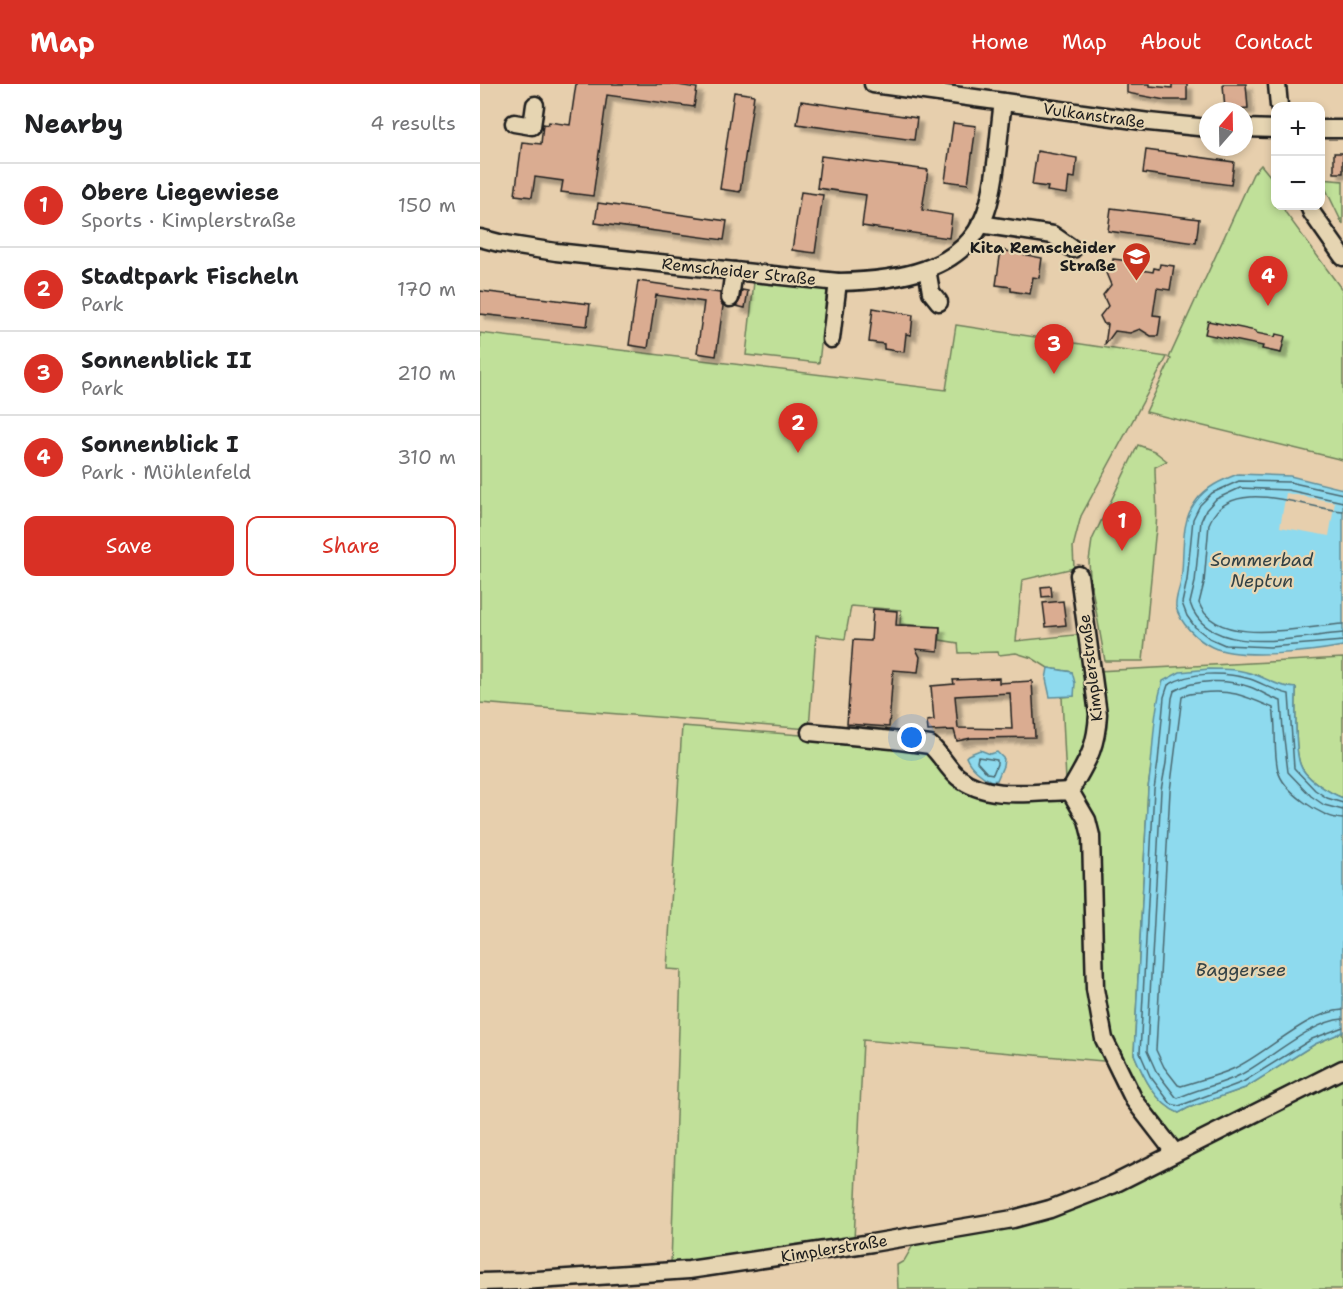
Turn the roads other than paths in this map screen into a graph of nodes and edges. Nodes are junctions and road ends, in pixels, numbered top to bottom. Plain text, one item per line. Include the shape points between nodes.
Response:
1 (873, 84) edge
2 (1277, 84) edge
3 (1003, 102) junction
4 (1279, 102) edge
5 (535, 105) dead end
6 (514, 123) dead end
7 (1199, 127) edge
8 (1253, 128) edge
9 (1271, 129) edge
10 (1325, 129) edge
11 (1343, 129) edge
12 (1311, 210) edge
13 (980, 224) junction
14 (480, 238) edge
15 (1073, 249) dead end
16 (1343, 257) edge
17 (927, 269) junction
18 (734, 271) junction
19 (838, 282) junction
20 (730, 298) dead end
21 (939, 302) dead end
22 (831, 339) dead end
23 (1079, 575) dead end
24 (810, 732) dead end
25 (1070, 791) junction
26 (1343, 1069) edge
27 (1175, 1153) junction
28 (480, 1282) edge

1 - 3 street, Vulkanstraße
2 - 4 street
3 - 7 street, Vulkanstraße
3 - 13 street, Remscheider Straße via 990,194
5 - 6 street via 532,126
8 - 9 street
10 - 11 street
12 - 16 street
13 - 15 street via 1053,236
13 - 17 street, Remscheider Straße via 953,256
14 - 18 street, Remscheider Straße via 556,252
17 - 19 street, Remscheider Straße via 870,282
17 - 21 street via 931,292
18 - 19 street, Remscheider Straße
18 - 20 street
19 - 22 street
23 - 25 street, Kimplerstraße via 1098,714 1097,737 1086,766
24 - 25 street via 930,745 955,775 985,790
25 - 27 street via 1087,820 1091,836 1095,989 1104,1039 1134,1100
26 - 27 street, Kimplerstraße
27 - 28 street, Kimplerstraße via 1084,1197 1013,1219 689,1270

